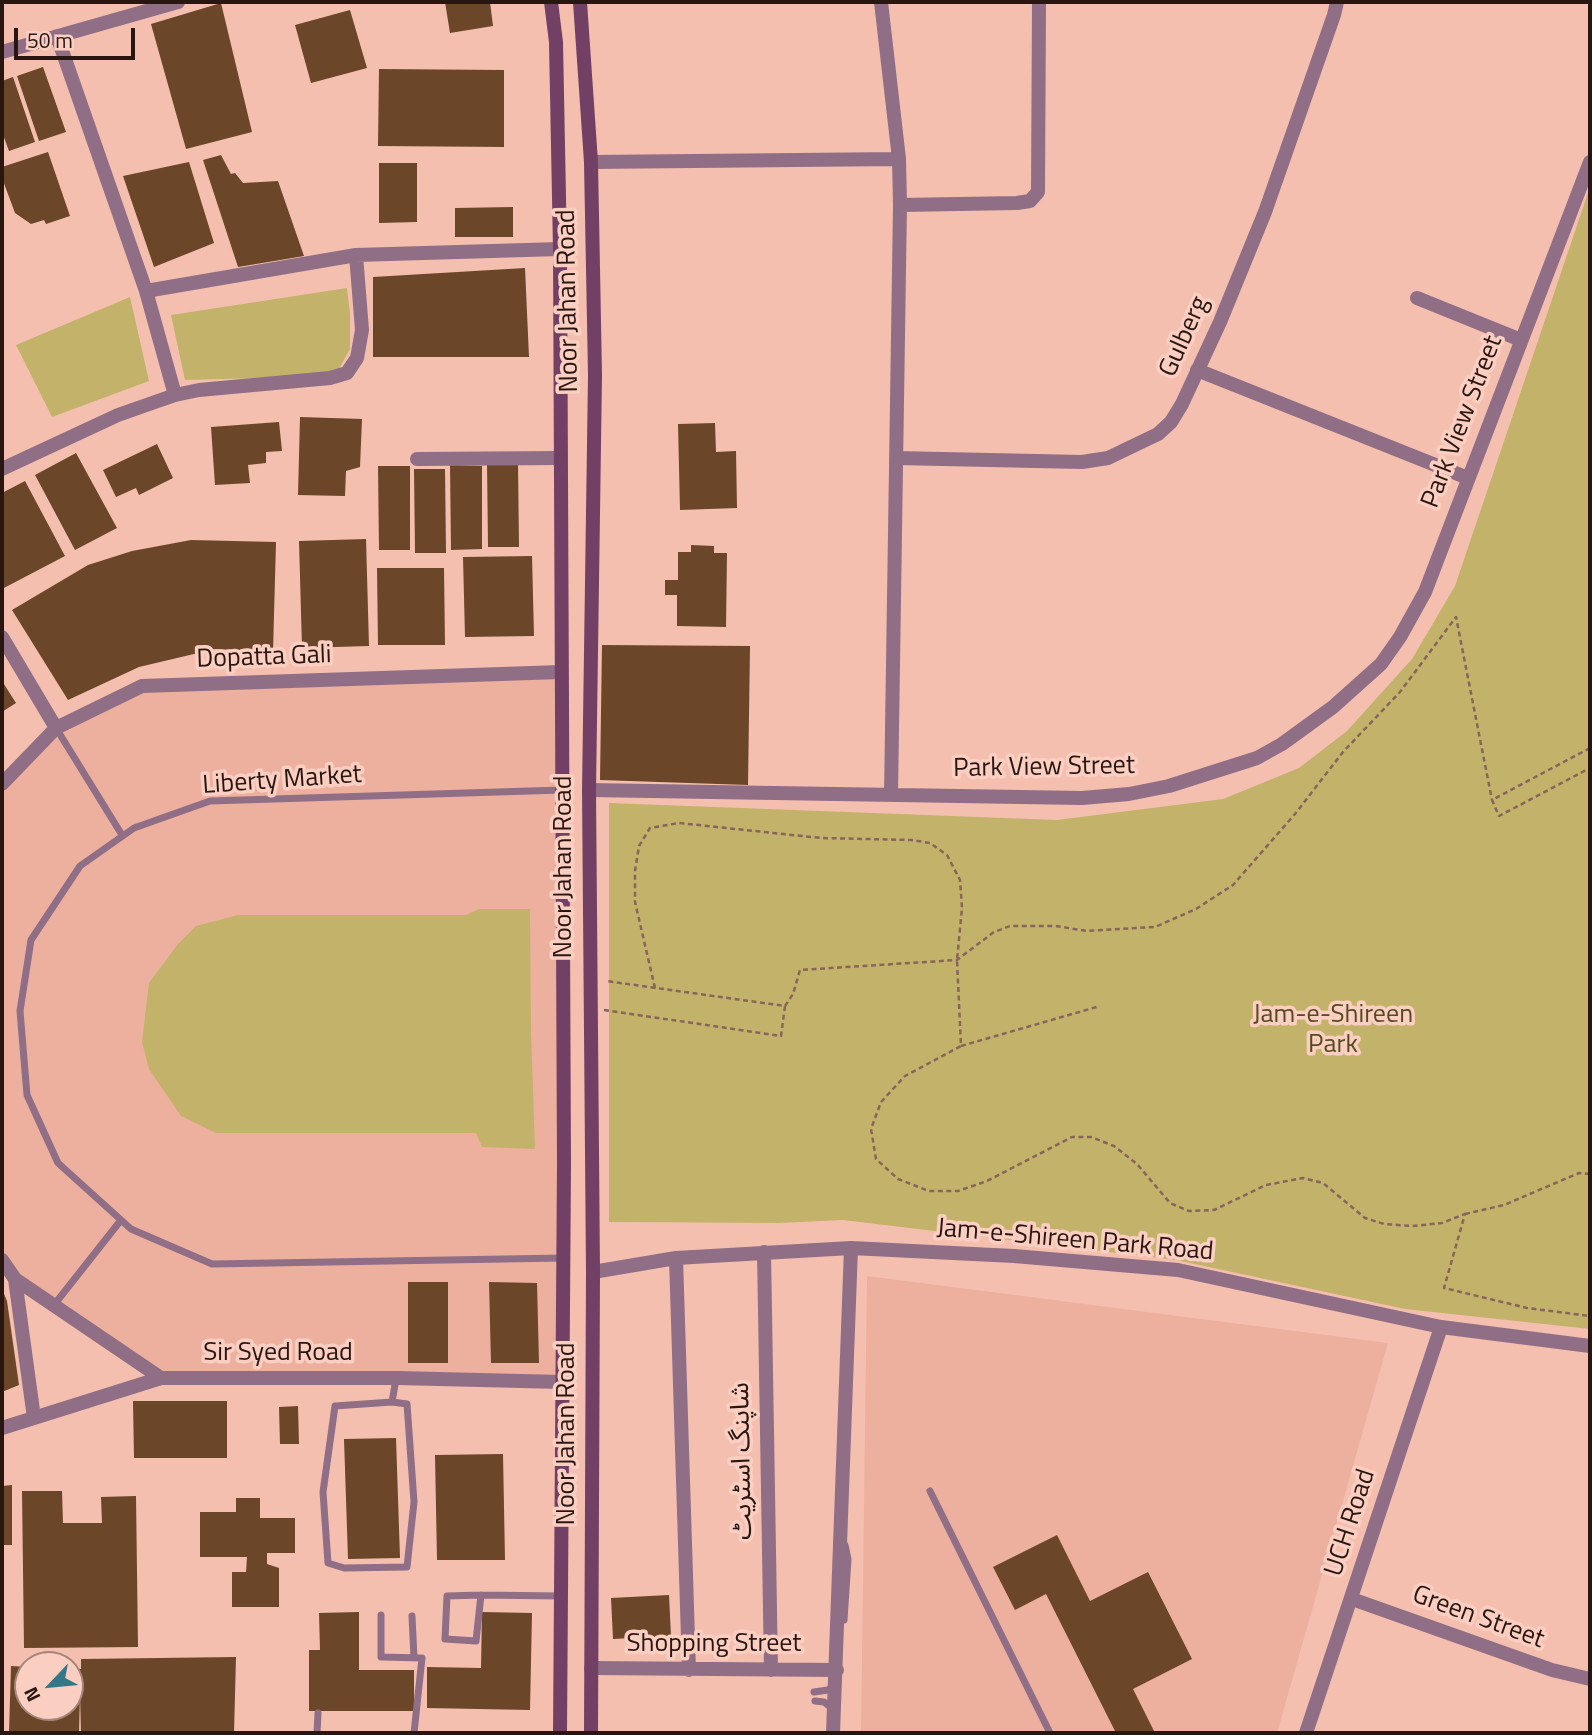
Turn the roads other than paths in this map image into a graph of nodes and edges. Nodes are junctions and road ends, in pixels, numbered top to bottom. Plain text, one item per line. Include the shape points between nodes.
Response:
1 (178, 2) edge
2 (551, 2) edge
3 (580, 2) edge
4 (881, 2) edge
5 (1039, 2) edge
6 (1337, 2) edge
7 (57, 36) junction
8 (2, 52) edge
9 (899, 159) junction
10 (591, 162) junction
11 (1590, 165) edge
12 (900, 205) junction
13 (560, 249) junction
14 (356, 255) junction
15 (146, 292) junction
16 (1418, 298) dead end
17 (1521, 341) junction
18 (1197, 370) junction
19 (175, 395) junction
20 (560, 458) junction
21 (896, 458) junction
22 (417, 459) dead end
23 (2, 469) edge
24 (1468, 478) junction
25 (2, 637) edge
26 (561, 672) junction
27 (56, 728) junction
28 (2, 785) edge
29 (562, 790) junction
30 (589, 790) junction
31 (891, 795) junction
32 (122, 835) junction
33 (121, 1220) junction
34 (851, 1248) junction
35 (764, 1252) junction
36 (563, 1258) junction
37 (676, 1258) junction
38 (2, 1260) edge
39 (593, 1272) junction
40 (15, 1279) junction
41 (54, 1305) junction
42 (1441, 1327) junction
43 (1590, 1346) edge
44 (161, 1378) junction
45 (397, 1378) junction
46 (562, 1382) junction
47 (392, 1402) junction
48 (34, 1418) junction
49 (2, 1428) edge
50 (930, 1491) dead end
51 (842, 1527) junction
52 (481, 1595) junction
53 (561, 1596) junction
54 (1352, 1599) junction
55 (381, 1615) dead end
56 (412, 1616) dead end
57 (414, 1658) junction
58 (591, 1668) junction
59 (689, 1670) junction
60 (771, 1670) junction
61 (837, 1670) junction
62 (1590, 1679) edge
63 (318, 1713) dead end
64 (317, 1733) edge
65 (414, 1733) edge
66 (561, 1733) edge
67 (591, 1733) edge
68 (835, 1733) edge
69 (1050, 1733) edge
70 (1306, 1733) edge

1 - 7 street
2 - 13 street, Noor Jahan Road via 556,42
3 - 10 street, Noor Jahan Road
4 - 9 street
5 - 12 street via 1038,192 1030,201 1017,203
6 - 18 street, Gulberg via 1265,212
7 - 8 street
7 - 15 street
9 - 10 street
9 - 12 street
10 - 30 street, Noor Jahan Road via 595,375
11 - 17 street, Park View Street
12 - 21 street
13 - 14 street
13 - 20 street, Noor Jahan Road
14 - 15 street
14 - 19 street via 362,330 357,358 346,373
15 - 19 street
16 - 17 street
17 - 24 street, Park View Street
18 - 21 street, Gulberg via 1171,422 1158,434 1108,458 1082,462
18 - 24 street
19 - 23 street via 118,415
20 - 22 street
20 - 26 street, Noor Jahan Road
21 - 31 street
24 - 31 street, Park View Street via 1425,592 1388,655 1333,707 1265,754 1218,772 1129,794
25 - 27 street
26 - 27 street, Dopatta Gali via 142,686
26 - 29 street, Noor Jahan Road
27 - 28 street, Dopatta Gali
27 - 32 lane
29 - 32 lane, Liberty Market via 210,801
29 - 36 street, Noor Jahan Road
30 - 31 street, Park View Street
30 - 39 street, Noor Jahan Road
32 - 33 lane, Liberty Market via 80,866 32,940 20,1011 27,1096 58,1163
33 - 36 lane, Liberty Market via 131,1229 212,1264
33 - 41 lane
34 - 35 street, Jam-e-Shireen Park Road
34 - 42 street, Jam-e-Shireen Park Road via 1178,1270
34 - 51 street
35 - 37 street, Jam-e-Shireen Park Road
35 - 60 street, شاپنگ اسٹریٹ
36 - 46 street, Noor Jahan Road
37 - 39 street, Jam-e-Shireen Park Road
37 - 59 street
38 - 40 street
39 - 58 street, Noor Jahan Road
40 - 41 street
40 - 48 street
41 - 44 street
42 - 43 street, Jam-e-Shireen Park Road
42 - 54 street, UCH Road
44 - 45 street, Sir Syed Road
44 - 48 street, Sir Syed Road
45 - 46 street, Sir Syed Road
45 - 47 lane
46 - 53 street, Noor Jahan Road
47 - 47 lane via 335,1406 323,1492 327,1563 344,1568 407,1567 414,1502 407,1404
48 - 49 street, Sir Syed Road
50 - 69 lane
51 - 61 street
51 - 68 lane via 848,1559 841,1677 815,1696 835,1712
52 - 52 lane via 447,1596 444,1639 476,1641
52 - 53 lane
53 - 66 street, Noor Jahan Road
54 - 62 street, Green Street via 1552,1670
54 - 70 street, UCH Road
55 - 57 lane via 381,1657
56 - 57 lane
57 - 65 lane via 422,1658
58 - 59 street, Shopping Street
58 - 67 street, Noor Jahan Road
59 - 60 street, Shopping Street
60 - 61 street, Shopping Street
61 - 68 street
63 - 64 lane

